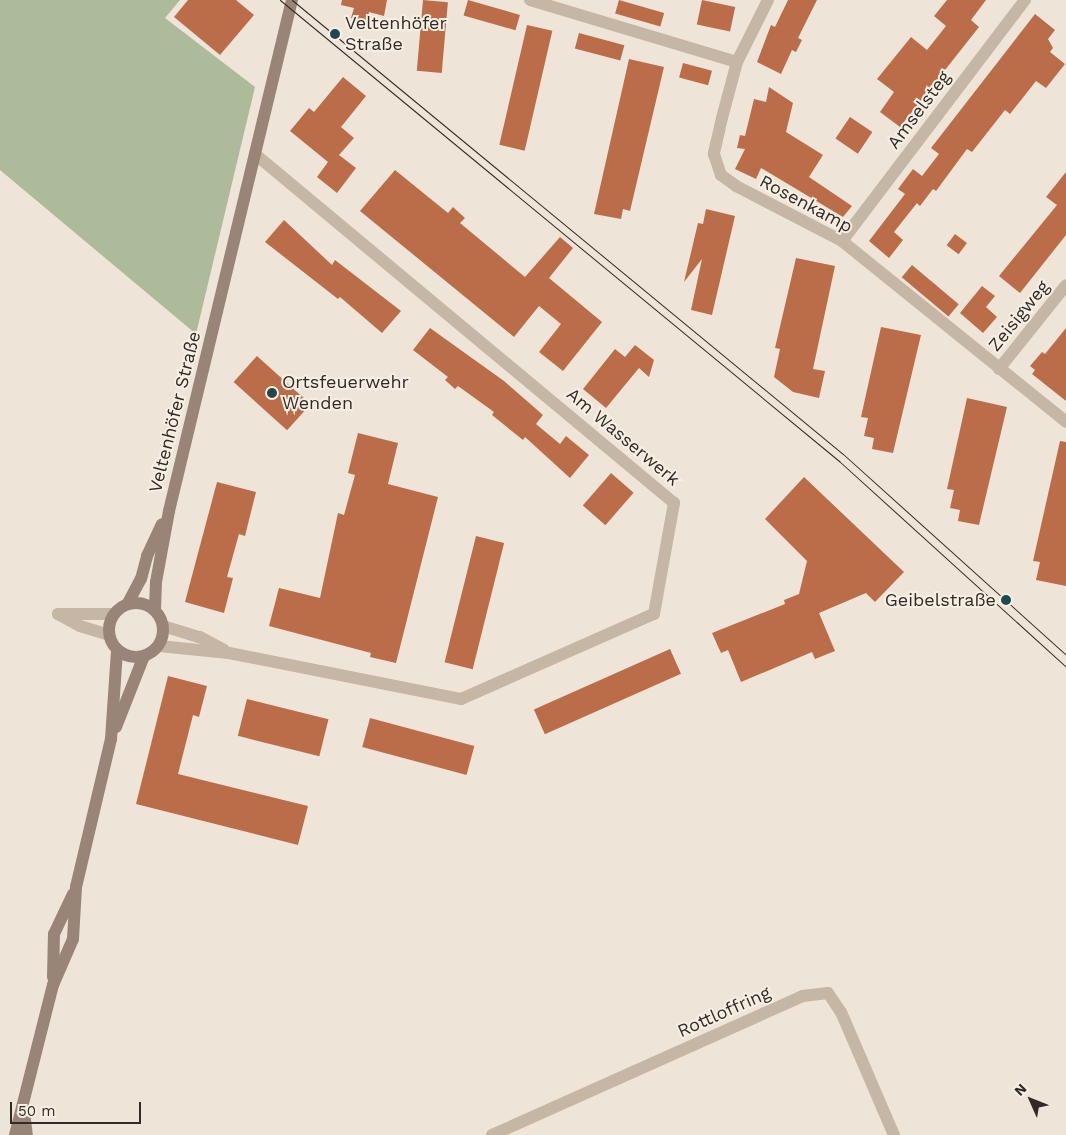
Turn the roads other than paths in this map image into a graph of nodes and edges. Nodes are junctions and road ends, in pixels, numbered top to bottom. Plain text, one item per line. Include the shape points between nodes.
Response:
1 (292, 0) edge
2 (530, 0) edge
3 (768, 0) edge
4 (1025, 0) edge
5 (737, 62) junction
6 (256, 155) junction
7 (842, 241) junction
8 (1066, 285) edge
9 (999, 369) junction
10 (1066, 422) edge
11 (169, 511) junction
12 (128, 603) junction
13 (155, 610) junction
14 (113, 614) junction
15 (163, 626) junction
16 (109, 635) junction
17 (159, 646) junction
18 (117, 650) junction
19 (228, 653) junction
20 (144, 656) junction
21 (112, 739) junction
22 (76, 887) junction
23 (53, 985) junction
24 (24, 1107) junction
25 (15, 1135) edge
26 (27, 1135) edge
27 (492, 1135) edge
28 (894, 1135) edge

1 - 6 street, Veltenhöfer Straße
2 - 5 street
3 - 5 street, Rosenkamp
4 - 7 street, Amselsteg
5 - 7 street, Rosenkamp via 714,154 715,166 736,186
6 - 11 street, Veltenhöfer Straße
6 - 19 street, Am Wasserwerk via 674,503 654,614 461,699
7 - 9 street, Rosenkamp
8 - 9 street, Zeisigweg
9 - 10 street, Rosenkamp
11 - 12 street, Veltenhöfer Straße via 147,556 142,580
11 - 13 street, Veltenhöfer Straße via 156,582
12 - 13 street via 147,604
12 - 14 street, Veltenhöfer Straße
13 - 15 street, Veltenhöfer Straße
14 - 16 street
14 - 16 street via 58,614 80,626
15 - 17 street
15 - 19 street via 200,637
16 - 18 street
17 - 19 street
17 - 20 street
18 - 20 street via 135,657
18 - 21 street
20 - 21 street
21 - 22 street
22 - 23 street via 73,939
22 - 23 street via 54,934
23 - 24 street
24 - 25 street
24 - 26 street
27 - 28 street, Rottloffring via 803,996 828,993 841,1012

